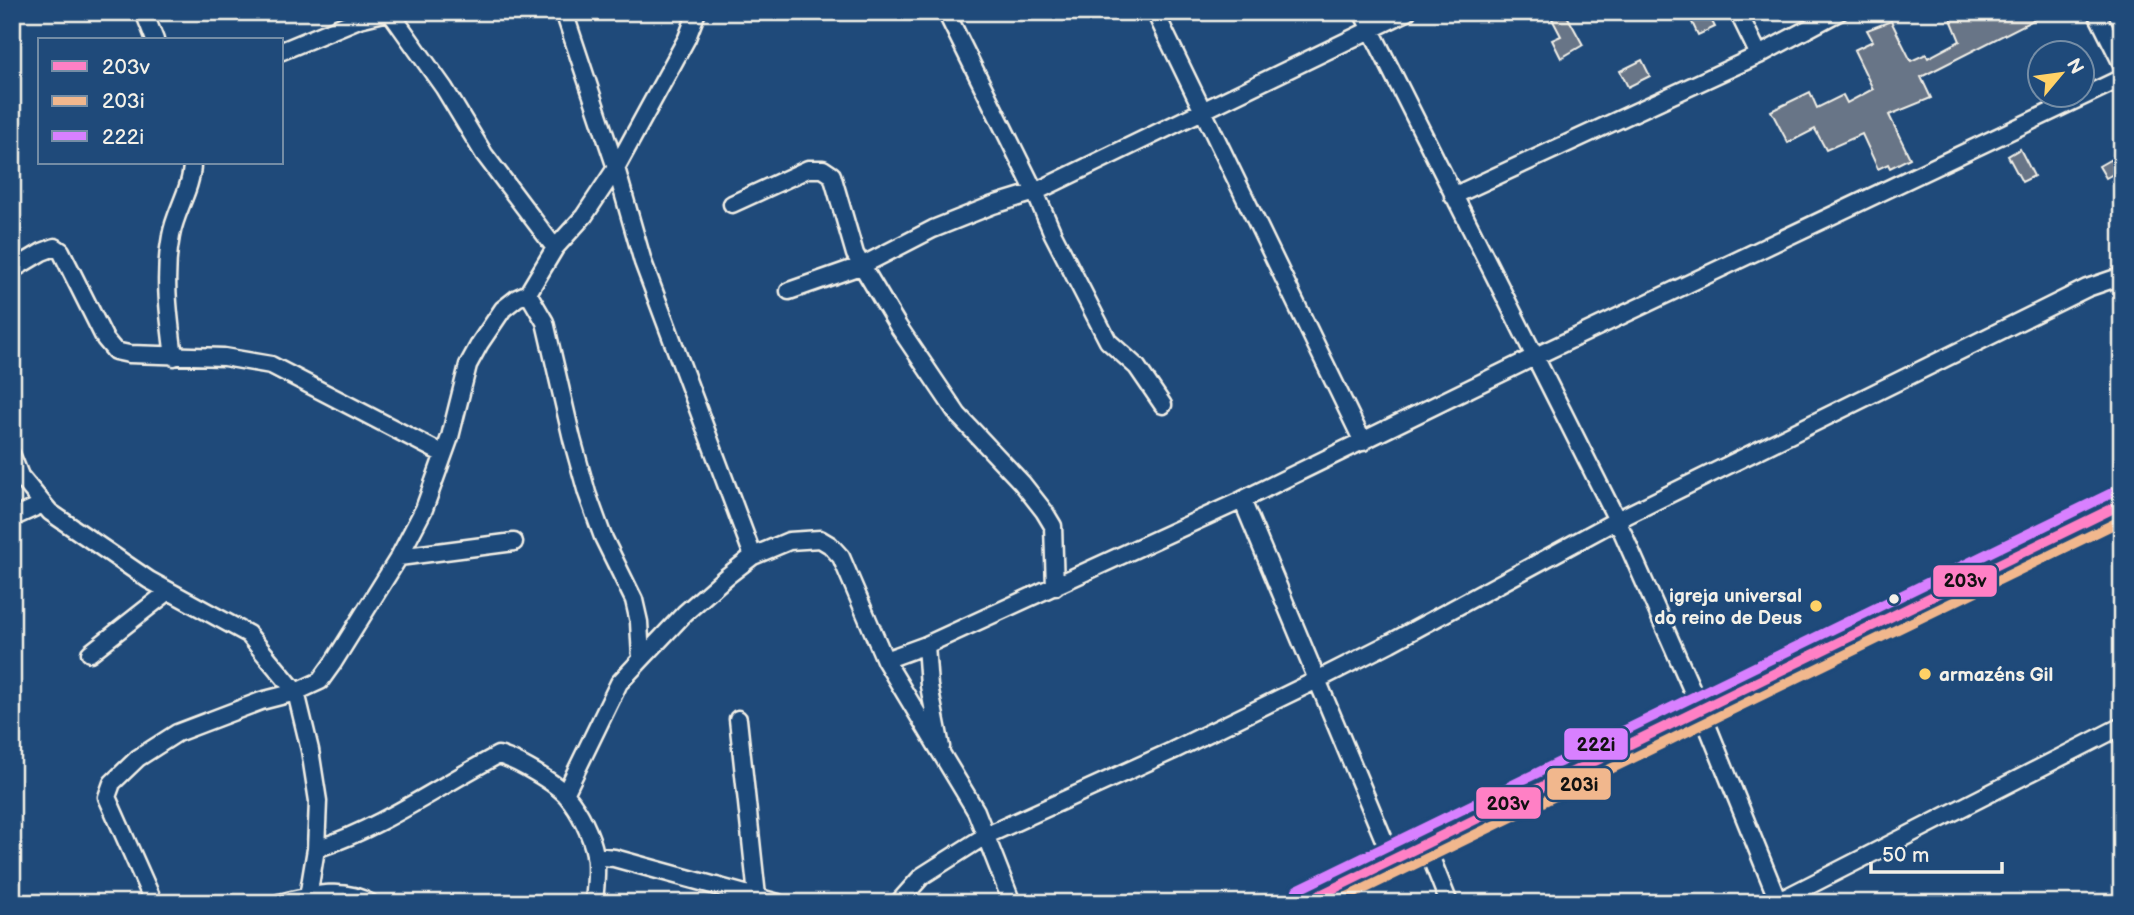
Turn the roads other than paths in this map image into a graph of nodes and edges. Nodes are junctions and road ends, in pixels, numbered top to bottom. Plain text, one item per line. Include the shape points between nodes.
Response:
1 (144, 12) edge
2 (389, 12) edge
3 (564, 12) edge
4 (697, 12) edge
5 (946, 12) edge
6 (1155, 12) edge
7 (1362, 12) edge
8 (1407, 12) edge
9 (1738, 12) edge
10 (1839, 12) edge
11 (2096, 12) edge
12 (1372, 29) junction
13 (154, 38) edge
14 (284, 50) edge
15 (1759, 55) junction
16 (2122, 64) edge
17 (2122, 78) edge
18 (1204, 112) junction
19 (192, 164) edge
20 (616, 168) junction
21 (1035, 192) junction
22 (1453, 196) junction
23 (732, 204) dead end
24 (555, 248) junction
25 (863, 265) junction
26 (12, 270) edge
27 (2122, 276) edge
28 (789, 291) dead end
29 (528, 293) junction
30 (1536, 356) junction
31 (174, 357) junction
32 (1163, 405) dead end
33 (1363, 442) junction
34 (443, 454) junction
35 (12, 456) edge
36 (1242, 500) junction
37 (2122, 504) edge
38 (43, 505) junction
39 (12, 518) edge
40 (1617, 520) junction
41 (514, 542) dead end
42 (753, 556) junction
43 (399, 557) junction
44 (1055, 587) junction
45 (169, 591) junction
46 (926, 645) junction
47 (90, 653) dead end
48 (641, 658) junction
49 (885, 660) junction
50 (1317, 680) junction
51 (296, 692) junction
52 (1701, 710) junction
53 (738, 719) dead end
54 (2122, 726) edge
55 (943, 755) junction
56 (565, 794) junction
57 (985, 836) junction
58 (1425, 843) junction
59 (316, 849) junction
60 (595, 856) junction
61 (1392, 859) junction
62 (757, 896) junction
63 (307, 900) edge
64 (1777, 902) edge
65 (154, 903) edge
66 (279, 903) edge
67 (370, 903) edge
68 (594, 903) edge
69 (778, 903) edge
70 (898, 903) edge
71 (1012, 903) edge
72 (1303, 903) edge
73 (1449, 903) edge

1 - 13 street
2 - 14 street via 359,19
2 - 24 street via 444,88 484,155
3 - 20 street
4 - 20 street
5 - 21 street
6 - 18 street
7 - 12 street
8 - 12 street
9 - 15 street
10 - 15 street
11 - 16 street
12 - 18 street
12 - 22 street
15 - 22 street
17 - 30 street
18 - 21 street
18 - 33 street
19 - 31 street via 191,181 171,236 166,295
20 - 24 street via 584,216
20 - 42 street via 643,262
21 - 25 street via 933,229
21 - 32 street via 1108,341 1137,367
22 - 30 street
23 - 25 street via 807,169 823,169 832,175 855,254
24 - 29 street
25 - 28 street
25 - 44 street via 958,415 1022,483 1053,526
26 - 31 street via 55,247 115,351
27 - 40 street via 2087,288
29 - 34 street via 503,309 468,365
29 - 48 street via 545,322 587,493 634,600
30 - 33 street
30 - 40 street
31 - 34 street via 224,357 271,365
33 - 36 street
34 - 43 street via 424,509
35 - 38 street via 20,476
36 - 44 street
36 - 50 street
37 - 52 street
38 - 39 street
38 - 45 street via 77,533
40 - 50 street
40 - 52 street
41 - 43 street
42 - 48 street via 685,613
42 - 49 street via 789,541 820,539 830,545 841,556
43 - 51 street via 334,663 320,681
44 - 46 street
45 - 47 street
45 - 51 street via 248,634
46 - 49 street
46 - 55 street
48 - 56 street via 619,683
49 - 55 street
50 - 57 street
50 - 61 street
51 - 59 street via 318,801
51 - 65 street via 177,733 138,758 112,783 107,797
52 - 58 street
52 - 64 street
53 - 62 street
54 - 64 street
55 - 57 street via 976,811
56 - 59 street via 498,755 414,804
56 - 60 street via 579,814
57 - 70 street via 922,876
57 - 71 street
58 - 61 street
58 - 73 street
59 - 63 street
60 - 62 street
60 - 68 street
61 - 72 street
62 - 69 street
63 - 66 street
63 - 67 street via 344,892

